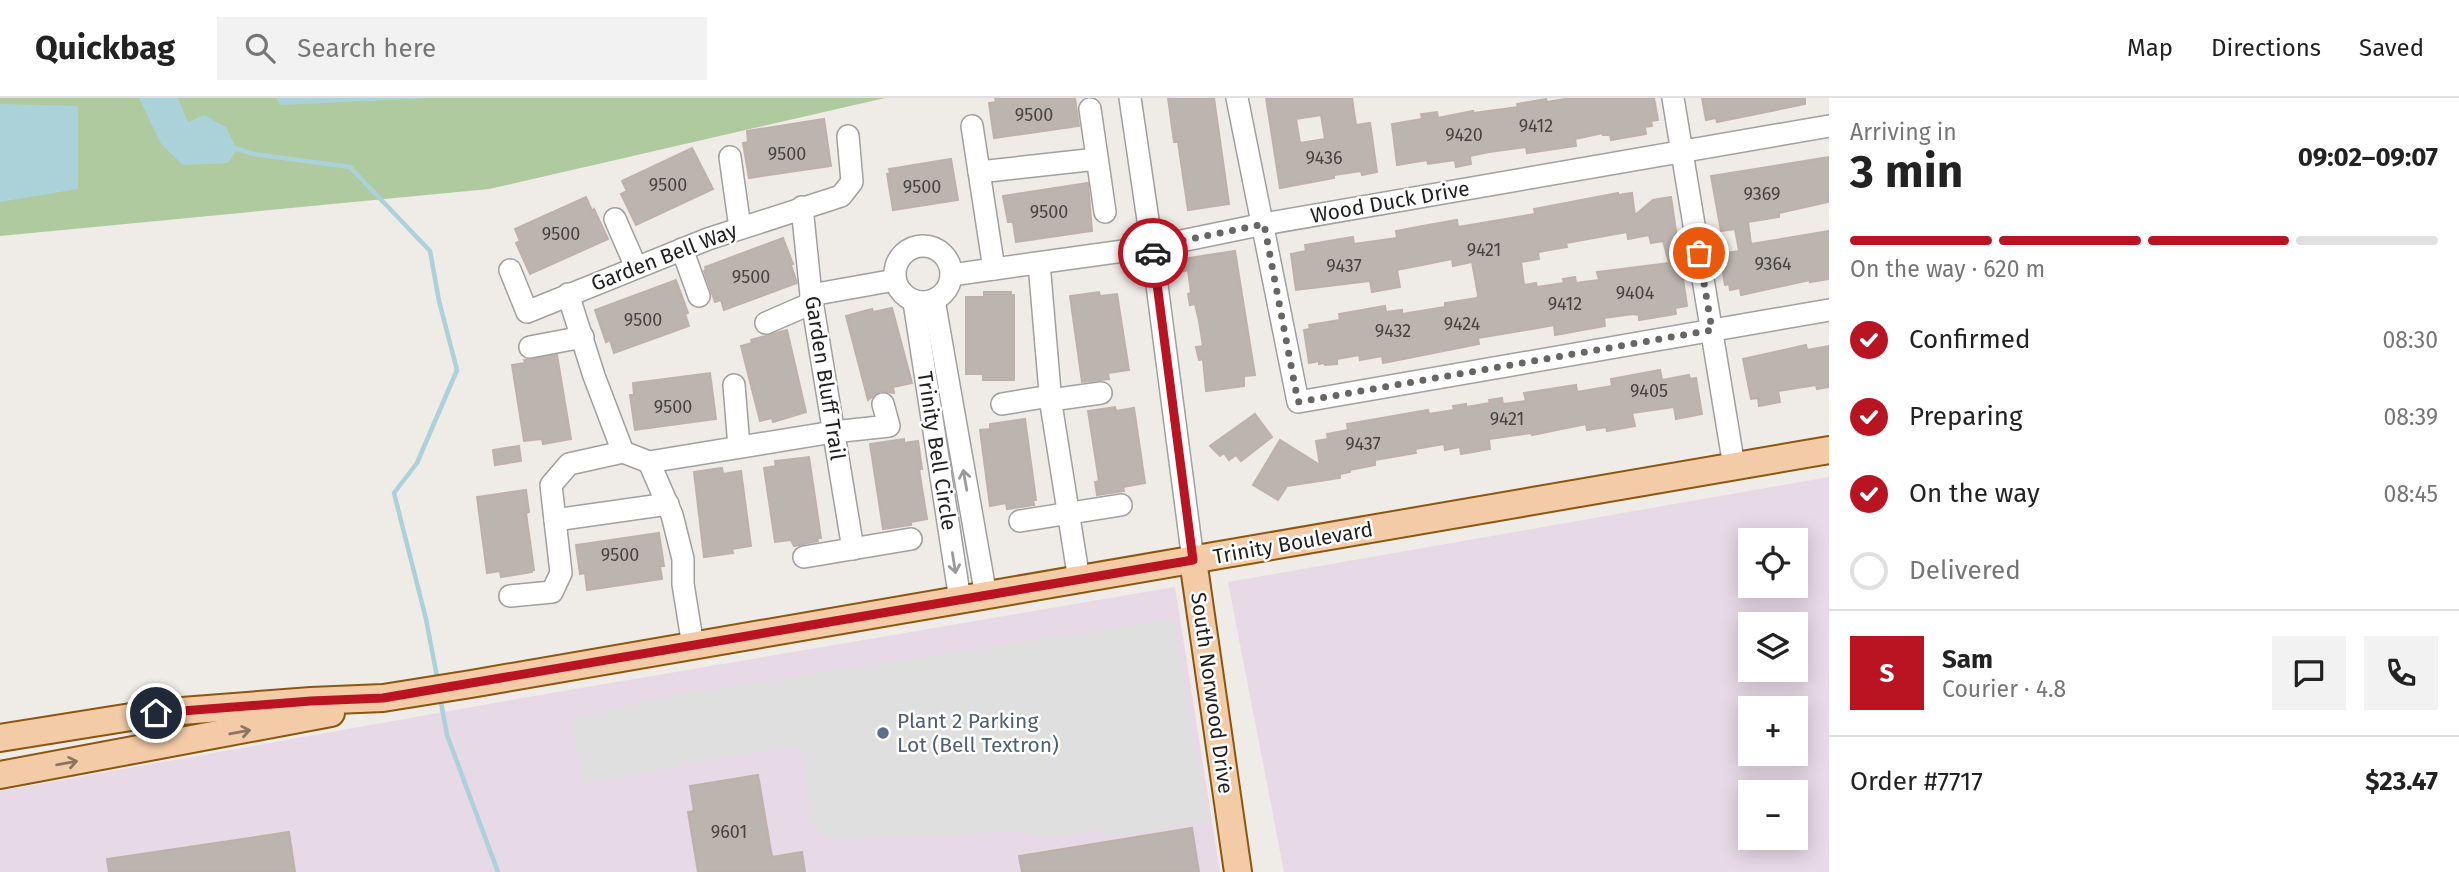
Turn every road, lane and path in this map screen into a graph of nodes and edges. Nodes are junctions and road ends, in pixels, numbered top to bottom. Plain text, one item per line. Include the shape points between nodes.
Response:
1 (1130, 98) edge
2 (1237, 98) edge
3 (1673, 98) edge
4 (1090, 109) dead end
5 (972, 126) dead end
6 (1829, 127) edge
7 (848, 136) dead end
8 (1682, 151) junction
9 (730, 157) dead end
10 (1097, 159) junction
11 (979, 172) junction
12 (802, 207) junction
13 (1105, 212) dead end
14 (615, 219) dead end
15 (1264, 224) junction
16 (740, 228) junction
17 (1152, 247) junction
18 (682, 249) junction
19 (1039, 263) junction
20 (636, 267) junction
21 (994, 269) junction
22 (510, 270) dead end
23 (951, 275) junction
24 (895, 280) junction
25 (568, 294) junction
26 (699, 296) dead end
27 (811, 299) junction
28 (924, 301) junction
29 (1829, 310) edge
30 (766, 323) dead end
31 (1712, 330) junction
32 (583, 337) junction
33 (530, 347) dead end
34 (734, 385) dead end
35 (1101, 393) dead end
36 (1050, 398) junction
37 (883, 404) dead end
38 (1002, 404) dead end
39 (833, 432) junction
40 (739, 447) junction
41 (1829, 450) edge
42 (623, 452) junction
43 (649, 462) junction
44 (1734, 466) junction
45 (668, 505) junction
46 (1121, 505) dead end
47 (1069, 512) junction
48 (555, 520) junction
49 (1020, 521) dead end
50 (911, 539) dead end
51 (853, 549) junction
52 (804, 557) dead end
53 (1193, 560) junction
54 (1079, 580) junction
55 (510, 596) dead end
56 (986, 596) junction
57 (960, 600) junction
58 (693, 646) junction
59 (383, 698) junction
60 (0, 738) edge
61 (0, 775) edge
62 (1238, 872) edge

1 - 17 street, South Norwood Drive
2 - 15 street
3 - 8 street
4 - 10 street
5 - 11 street
6 - 8 street, Wood Duck Drive
7 - 12 street, Garden Bell Way via 852,182 841,196
8 - 15 street, Wood Duck Drive
8 - 31 street
9 - 16 street
10 - 11 street
10 - 13 street
11 - 21 street
12 - 16 street, Garden Bell Way
12 - 27 street, Garden Bluff Trail
14 - 20 street
15 - 17 street, Wood Duck Drive
15 - 31 street via 1298,402
16 - 18 street, Garden Bell Way
17 - 19 street, Wood Duck Drive
17 - 53 street, South Norwood Drive
18 - 20 street, Garden Bell Way
18 - 26 street
19 - 21 street, Wood Duck Drive
19 - 36 street
20 - 25 street, Garden Bell Way
21 - 23 street, Wood Duck Drive
22 - 25 street, Garden Bell Way via 527,312
23 - 24 street via 938,250 915,247 898,260
23 - 28 street via 946,291
24 - 27 street
24 - 28 street via 899,290
25 - 32 street
27 - 30 street
27 - 39 street, Garden Bluff Trail
56 -> 28 street, Trinity Bell Circle
28 -> 57 street, Trinity Bell Circle
29 - 31 street
31 - 44 street
32 - 33 street
32 - 42 street
34 - 40 street
35 - 36 street
36 - 38 street
36 - 47 street
37 - 39 street via 890,426
39 - 40 street
39 - 51 street, Garden Bluff Trail
40 - 43 street
41 - 44 main road, Trinity Boulevard
42 - 43 street
42 - 48 street via 569,464 551,485
43 - 45 street
44 - 53 main road, Trinity Boulevard
45 - 48 street
45 - 58 street via 683,559
46 - 47 street
47 - 49 street
47 - 54 street
48 - 55 street via 561,573 552,592
50 - 51 street
51 - 52 street
53 - 54 main road, Trinity Boulevard
53 - 62 main road, South Norwood Drive
54 - 56 main road, Trinity Boulevard
56 - 57 main road, Trinity Boulevard
57 - 58 main road, Trinity Boulevard
58 - 59 main road, Trinity Boulevard
59 - 60 main road, Trinity Boulevard via 156,713
61 -> 59 main road, Trinity Boulevard via 263,728

